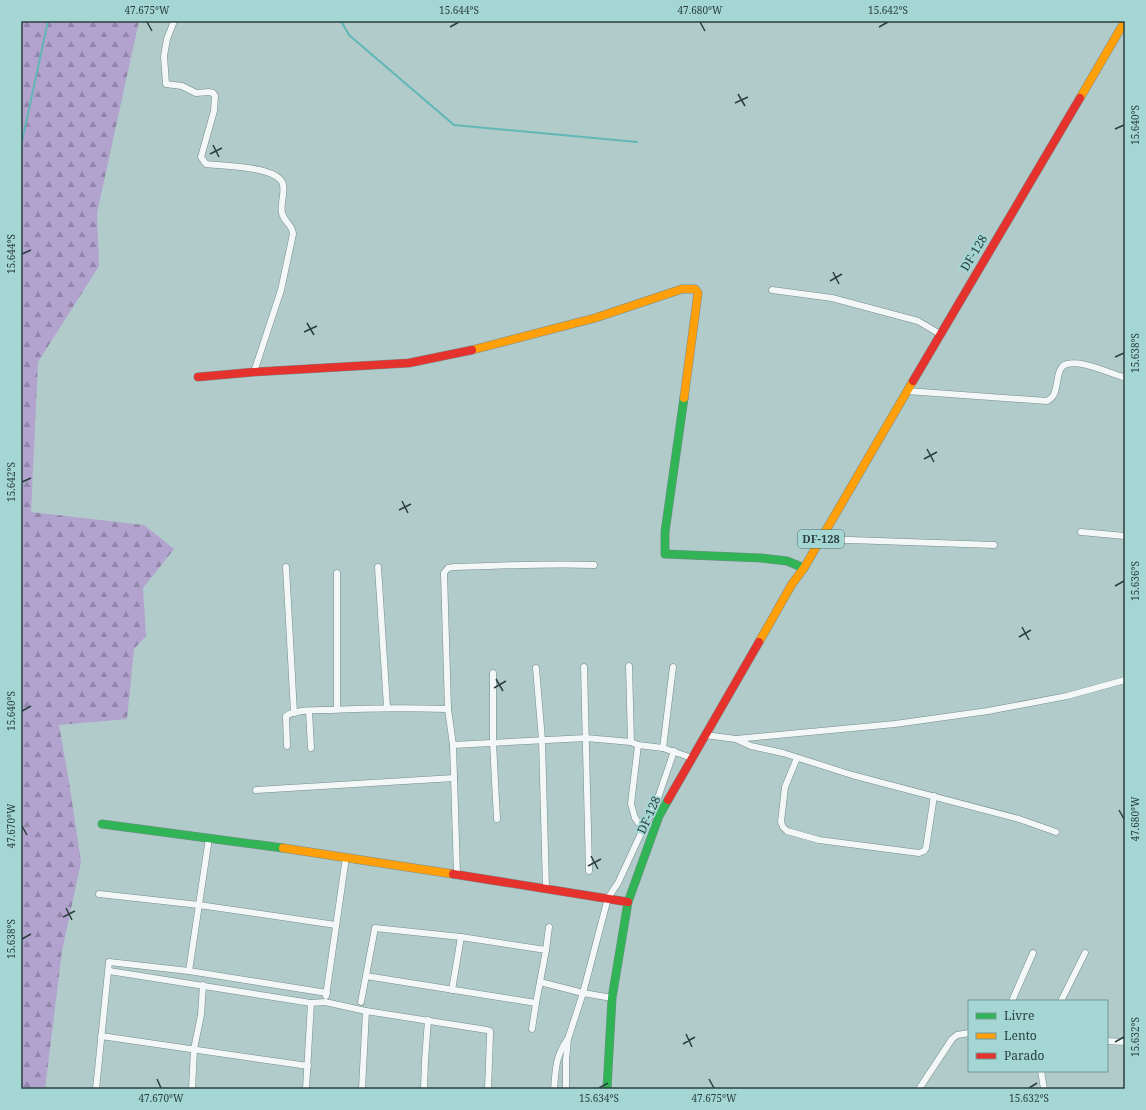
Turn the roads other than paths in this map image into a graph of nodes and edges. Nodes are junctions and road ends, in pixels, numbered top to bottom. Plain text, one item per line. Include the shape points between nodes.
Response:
1 (174, 21) edge
2 (1125, 21) edge
3 (772, 290) dead end
4 (940, 334) junction
5 (254, 372) junction
6 (198, 377) dead end
7 (1123, 377) dead end
8 (907, 391) junction
9 (1081, 532) dead end
10 (1125, 536) edge
11 (821, 539) junction
12 (994, 545) dead end
13 (594, 565) dead end
14 (286, 567) dead end
15 (378, 567) dead end
16 (804, 568) junction
17 (337, 573) dead end
18 (629, 666) dead end
19 (584, 667) dead end
20 (673, 667) dead end
21 (536, 668) dead end
22 (493, 673) dead end
23 (1125, 680) edge
24 (387, 707) junction
25 (337, 709) junction
26 (448, 709) junction
27 (309, 710) junction
28 (294, 713) junction
29 (706, 735) junction
30 (586, 738) junction
31 (736, 739) junction
32 (542, 740) junction
33 (631, 742) junction
34 (494, 743) junction
35 (452, 745) junction
36 (638, 745) junction
37 (287, 746) dead end
38 (311, 748) dead end
39 (663, 748) junction
40 (674, 751) junction
41 (692, 758) junction
42 (797, 758) junction
43 (454, 778) junction
44 (256, 790) dead end
45 (934, 796) junction
46 (497, 819) dead end
47 (102, 824) dead end
48 (643, 829) junction
49 (1056, 832) dead end
50 (209, 838) junction
51 (346, 856) junction
52 (589, 871) dead end
53 (457, 874) junction
54 (546, 888) junction
55 (99, 894) dead end
56 (608, 898) junction
57 (628, 902) junction
58 (199, 904) junction
59 (336, 925) junction
60 (549, 927) dead end
61 (461, 938) junction
62 (546, 950) junction
63 (1033, 953) dead end
64 (1085, 953) dead end
65 (109, 971) junction
66 (189, 971) junction
67 (366, 976) junction
68 (540, 982) junction
69 (203, 985) junction
70 (452, 990) junction
71 (327, 993) junction
72 (583, 993) junction
73 (612, 998) junction
74 (1012, 1000) edge
75 (1062, 1000) edge
76 (325, 1002) junction
77 (361, 1002) dead end
78 (311, 1003) junction
79 (536, 1003) junction
80 (366, 1011) junction
81 (428, 1020) junction
82 (532, 1028) dead end
83 (968, 1034) edge
84 (101, 1036) junction
85 (568, 1039) junction
86 (1108, 1041) edge
87 (1125, 1042) edge
88 (194, 1049) junction
89 (308, 1066) junction
90 (1041, 1072) edge
91 (96, 1089) edge
92 (192, 1089) edge
93 (306, 1089) edge
94 (362, 1089) edge
95 (424, 1089) edge
96 (488, 1089) edge
97 (554, 1089) edge
98 (566, 1089) edge
99 (607, 1089) edge
100 (919, 1089) edge
101 (1044, 1089) edge

1 - 5 street via 166,39 166,84 182,86 196,93 209,92 215,96 214,111 201,157 203,162 259,169 274,174 283,185 283,216 293,229 293,234 281,290
2 - 4 street, DF-128 / DF-128
3 - 4 street via 832,298 918,321
4 - 8 street, DF-128 / DF-128
5 - 6 street
5 - 16 street via 409,363 480,348 595,318 682,289 695,289 698,293 665,532 665,554 761,558 787,561
7 - 8 street via 1087,365 1070,363 1059,370 1055,395 1047,401
8 - 11 street, DF-128 / DF-128
9 - 10 street
11 - 12 street
11 - 16 street, DF-128 / DF-128
13 - 26 street via 558,563 448,568 444,573
14 - 28 street
15 - 24 street
16 - 29 street, DF-128 / DF-128 via 792,584
17 - 25 street
18 - 33 street
19 - 30 street
20 - 39 street
21 - 32 street
22 - 34 street
23 - 31 street via 1067,696 988,711 895,724
24 - 25 street
24 - 26 street
25 - 27 street
26 - 35 street
27 - 28 street
27 - 38 street
28 - 37 street via 286,716
29 - 31 street
29 - 41 street, DF-128 / DF-128
30 - 32 street
30 - 33 street
30 - 52 street
31 - 42 street via 751,746
32 - 34 street
32 - 54 street
33 - 36 street
34 - 35 street
34 - 46 street
35 - 43 street
36 - 39 street
36 - 48 street via 631,804 635,818
39 - 40 street
40 - 41 street
40 - 48 street via 657,801
41 - 57 street, DF-128 / DF-128 via 659,816
42 - 45 street
42 - 45 street via 785,787 781,822 787,831 819,840 919,853 926,848
43 - 44 street
43 - 53 street
45 - 49 street
47 - 50 street
48 - 56 street via 618,883
50 - 51 street
50 - 58 street
51 - 53 street
51 - 59 street
53 - 54 street
54 - 56 street
55 - 58 street
56 - 57 street
56 - 72 street
57 - 73 street, DF-128 / DF-128
58 - 59 street
58 - 66 street
59 - 71 street
60 - 62 street
61 - 62 street
61 - 67 street via 375,928
61 - 70 street
62 - 68 street
63 - 74 street
64 - 75 street
65 - 66 street via 109,962
65 - 69 street
65 - 84 street
66 - 71 street
67 - 70 street
67 - 77 street
68 - 72 street
68 - 79 street
69 - 78 street
69 - 88 street via 201,1015
70 - 79 street
71 - 76 street
72 - 73 street
72 - 85 street
73 - 99 street, DF-128 / DF-128
76 - 78 street
76 - 80 street
78 - 89 street
79 - 82 street
80 - 81 street
80 - 94 street
81 - 95 street
81 - 96 street via 490,1031
83 - 100 street via 957,1035 952,1039
84 - 88 street
84 - 91 street
85 - 97 street via 556,1062
85 - 98 street
86 - 87 street
88 - 89 street
88 - 92 street
89 - 93 street
90 - 101 street

